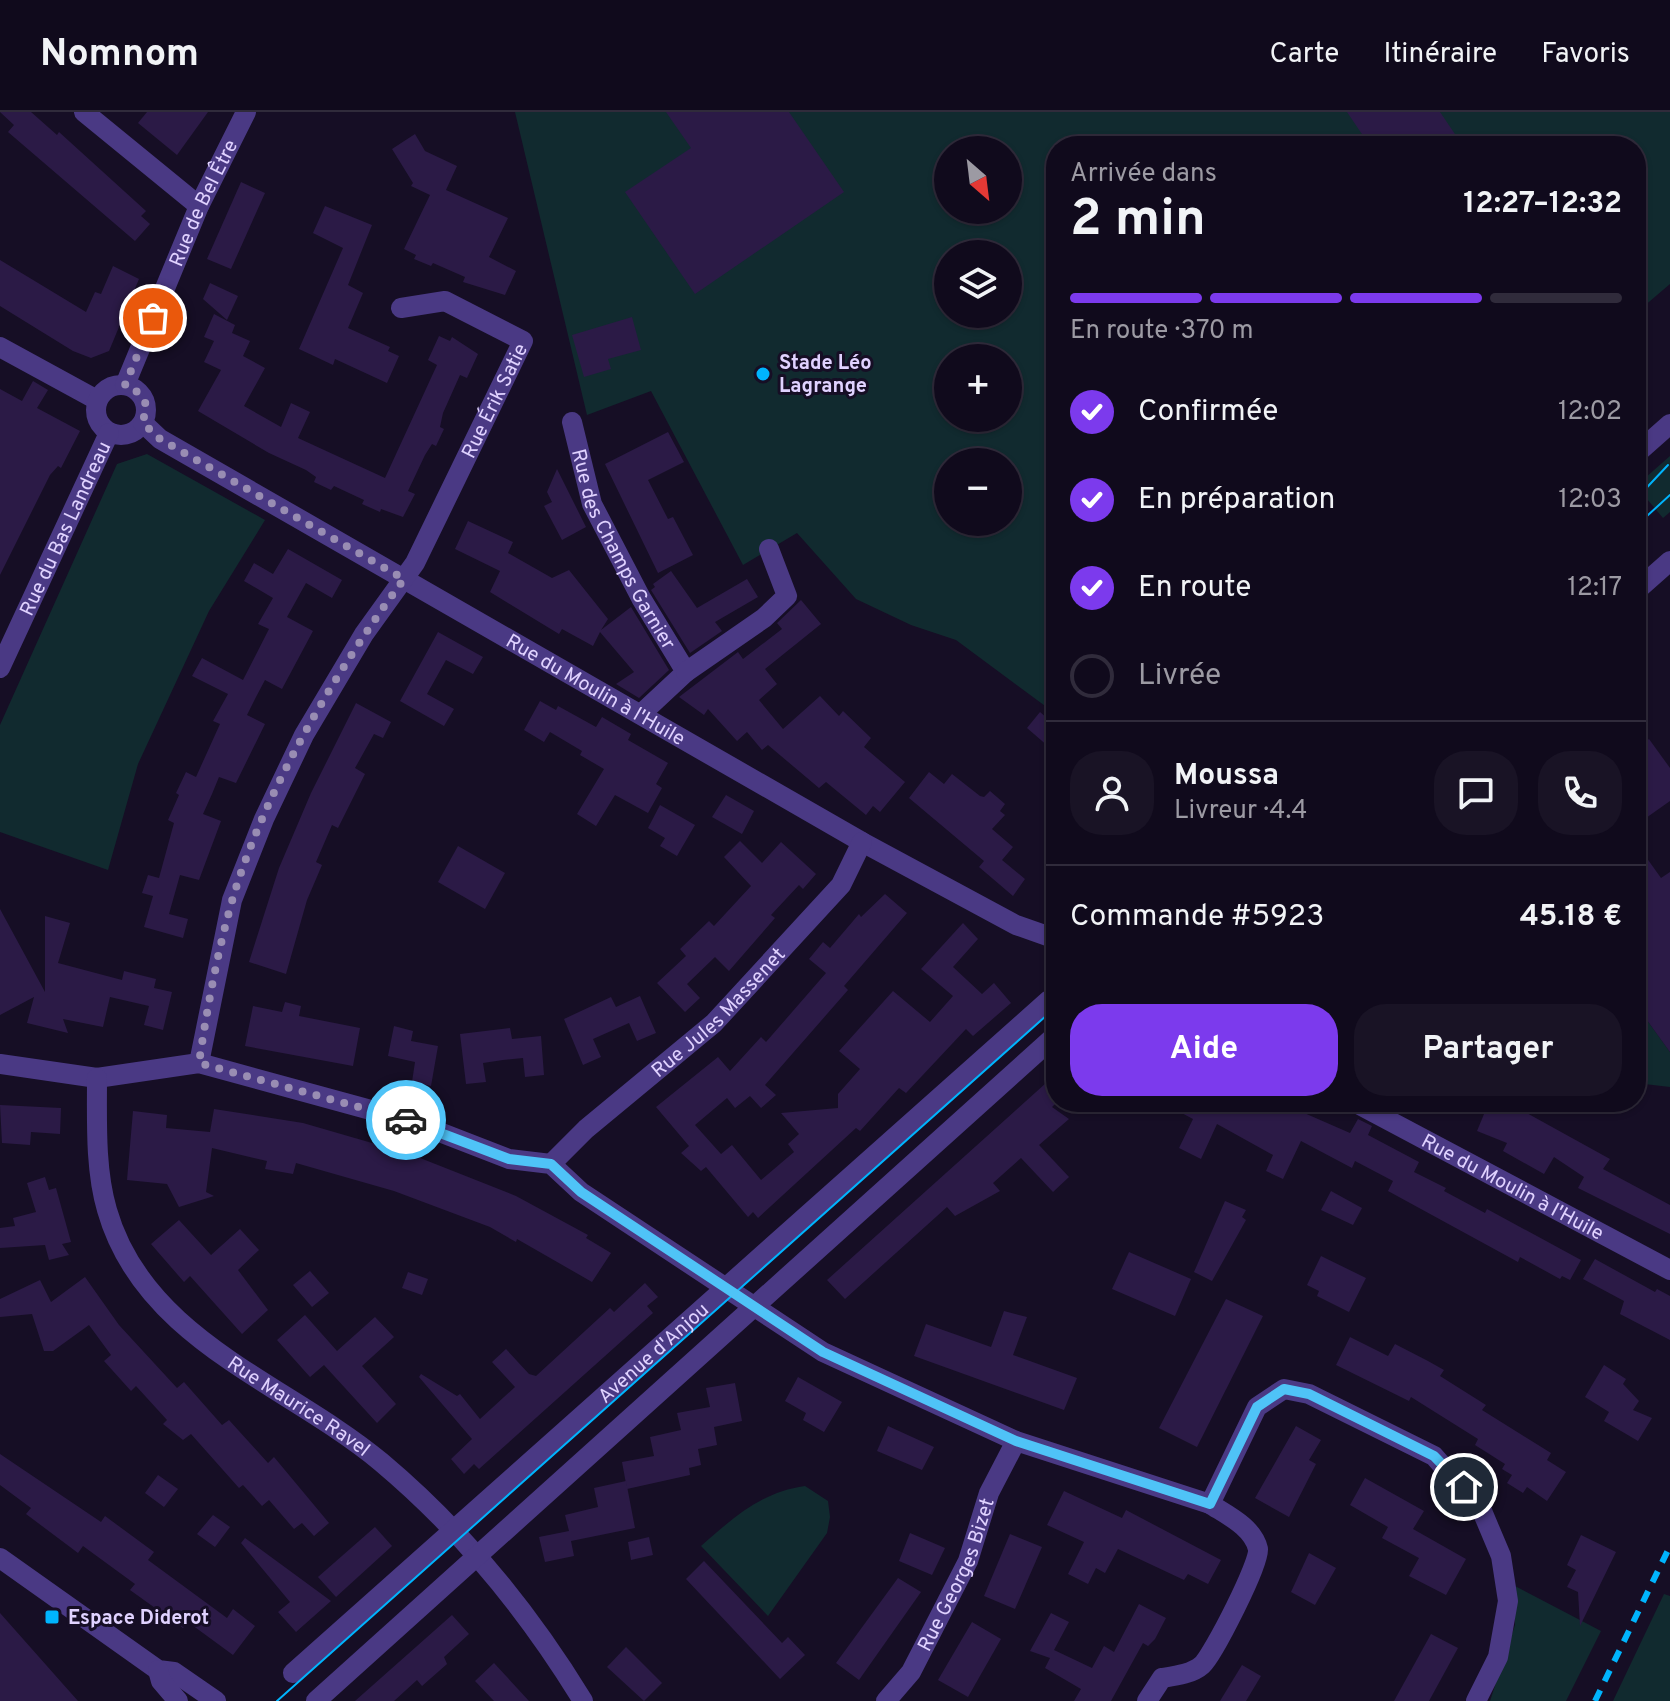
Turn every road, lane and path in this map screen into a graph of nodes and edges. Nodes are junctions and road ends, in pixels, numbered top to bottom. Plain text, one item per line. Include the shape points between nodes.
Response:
1 (84, 112) edge
2 (246, 112) edge
3 (199, 206) junction
4 (401, 308) dead end
5 (0, 347) edge
6 (125, 385) junction
7 (97, 400) junction
8 (572, 422) dead end
9 (143, 423) junction
10 (1670, 424) edge
11 (109, 433) junction
12 (1646, 445) edge
13 (769, 549) dead end
14 (1670, 561) edge
15 (404, 579) junction
16 (1646, 582) edge
17 (0, 668) edge
18 (686, 672) junction
19 (641, 714) junction
20 (862, 842) junction
21 (1046, 936) edge
22 (1046, 1003) edge
23 (1046, 1044) edge
24 (199, 1063) junction
25 (0, 1064) edge
26 (97, 1078) junction
27 (1373, 1112) edge
28 (551, 1164) junction
29 (1670, 1270) edge
30 (724, 1287) junction
31 (755, 1305) junction
32 (1016, 1441) junction
33 (1210, 1504) junction
34 (454, 1532) junction
35 (476, 1555) junction
36 (0, 1558) edge
37 (158, 1670) junction
38 (293, 1673) dead end
39 (178, 1701) edge
40 (216, 1701) edge
41 (316, 1701) edge
42 (583, 1701) edge
43 (886, 1701) edge
44 (1147, 1701) edge
45 (1476, 1701) edge

1 - 3 street
2 - 3 street, Rue de Bel Être
3 - 6 street, Rue de Bel Être
4 - 15 street, Rue Érik Satie via 445,301 523,341
5 - 7 street
6 - 7 street via 109,388
6 - 9 street via 146,404
7 - 11 street via 97,419
8 - 18 street, Rue des Champs Garnier via 592,504
9 - 11 street via 134,432
9 - 15 street, Rue du Moulin à l'Huile via 160,439
10 - 12 street
11 - 17 street, Rue du Bas Landreau
13 - 18 street, Rue des Champs Garnier via 787,596
14 - 16 street
15 - 19 street, Rue du Moulin à l'Huile
15 - 24 street via 304,735 264,819 232,900
18 - 19 street, Rue des Champs Garnier
19 - 20 street, Rue du Moulin à l'Huile
20 - 21 street, Rue du Moulin à l'Huile via 1016,925
20 - 28 street, Rue Jules Massenet via 841,885 714,1023
22 - 30 street, Avenue d'Anjou
23 - 31 street, Avenue d'Anjou
24 - 26 street
24 - 28 street via 411,1121 509,1159
25 - 26 street
26 - 34 street, Rue Maurice Ravel via 106,1208 144,1286 176,1322 381,1462
27 - 29 street, Rue du Moulin à l'Huile
28 - 30 street via 581,1192
30 - 31 street
30 - 34 street, Avenue d'Anjou
31 - 32 street via 823,1352
31 - 35 street, Avenue d'Anjou
32 - 33 street
32 - 43 street, Rue Georges Bizet via 989,1493 968,1561 911,1672
33 - 44 street via 1247,1530 1259,1550 1255,1571 1203,1664 1162,1678
33 - 45 street via 1257,1407 1284,1389 1309,1394 1434,1456 1482,1511 1501,1556 1508,1601 1498,1657
34 - 35 street, Rue Maurice Ravel
34 - 38 street, Avenue d'Anjou
35 - 41 street, Avenue d'Anjou
35 - 42 street, Rue Maurice Ravel via 532,1623
36 - 37 street
37 - 39 street
37 - 40 street via 174,1672

